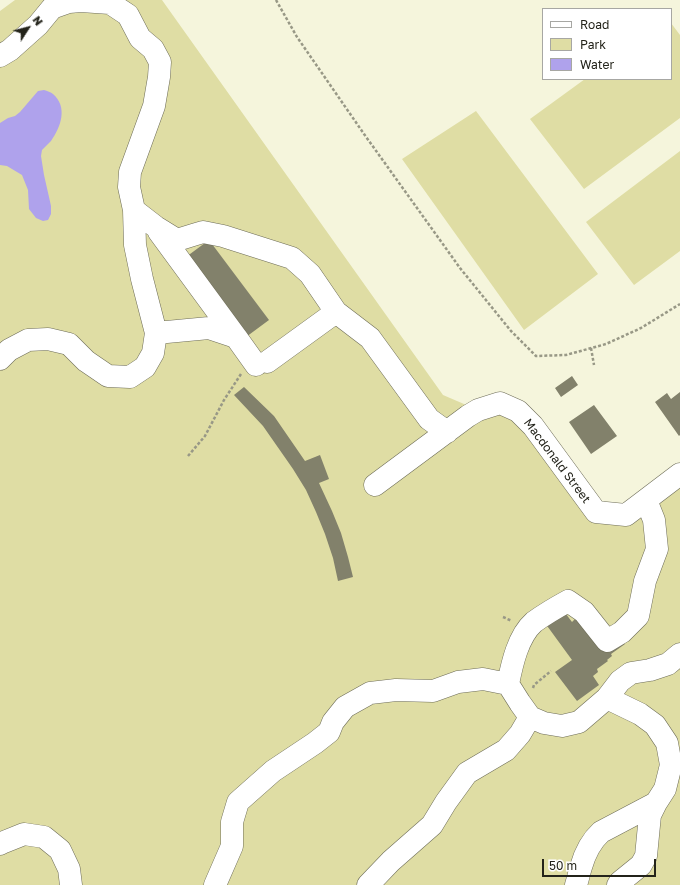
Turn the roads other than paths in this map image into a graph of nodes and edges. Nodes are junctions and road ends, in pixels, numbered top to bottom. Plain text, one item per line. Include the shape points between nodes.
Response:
1 (0, 56) edge
2 (134, 210) junction
3 (156, 227) junction
4 (336, 312) junction
5 (156, 333) junction
6 (236, 337) junction
7 (0, 359) edge
8 (447, 432) junction
9 (680, 474) edge
10 (375, 485) dead end
11 (646, 500) junction
12 (680, 654) edge
13 (508, 684) junction
14 (607, 698) junction
15 (530, 717) junction
16 (674, 737) edge
17 (656, 803) junction
18 (0, 844) edge
19 (71, 885) edge
20 (215, 885) edge
21 (368, 885) edge
22 (576, 885) edge
23 (618, 885) edge

1 - 2 street via 38,25 52,8 68,2 110,3 128,15 140,38 153,49 160,62 154,106 130,172 129,187
2 - 3 street
2 - 5 street via 135,245
3 - 4 street via 177,240 203,232 292,258 310,274
3 - 6 street
4 - 6 street via 262,363
4 - 8 street via 370,338 430,419
5 - 6 street via 209,328
5 - 7 street via 153,354 145,367 130,377 108,376 86,361 69,344 48,339 28,340 9,350
8 - 10 street, Macdonald Street
8 - 11 street, Macdonald Street via 478,410 500,403 518,410 533,426 596,512 626,514
9 - 11 street, Macdonald Street
11 - 13 street via 654,520 657,549 638,616 622,632 607,641 584,612 568,601 533,623 525,633 513,662
12 - 14 street via 668,664 631,673 620,681
13 - 15 street
13 - 20 street via 483,679 458,682 433,691 377,692 370,693 345,707 333,722 329,732 274,771 238,802 232,822 232,846
14 - 15 street via 579,722 562,726
14 - 16 street via 640,714
15 - 21 street via 506,750 467,773 432,826 391,861
16 - 17 street via 665,789
17 - 22 street via 601,832 595,838 588,848
17 - 23 street via 650,815 646,856 641,865
18 - 19 street via 24,834 44,837 60,850 69,869

